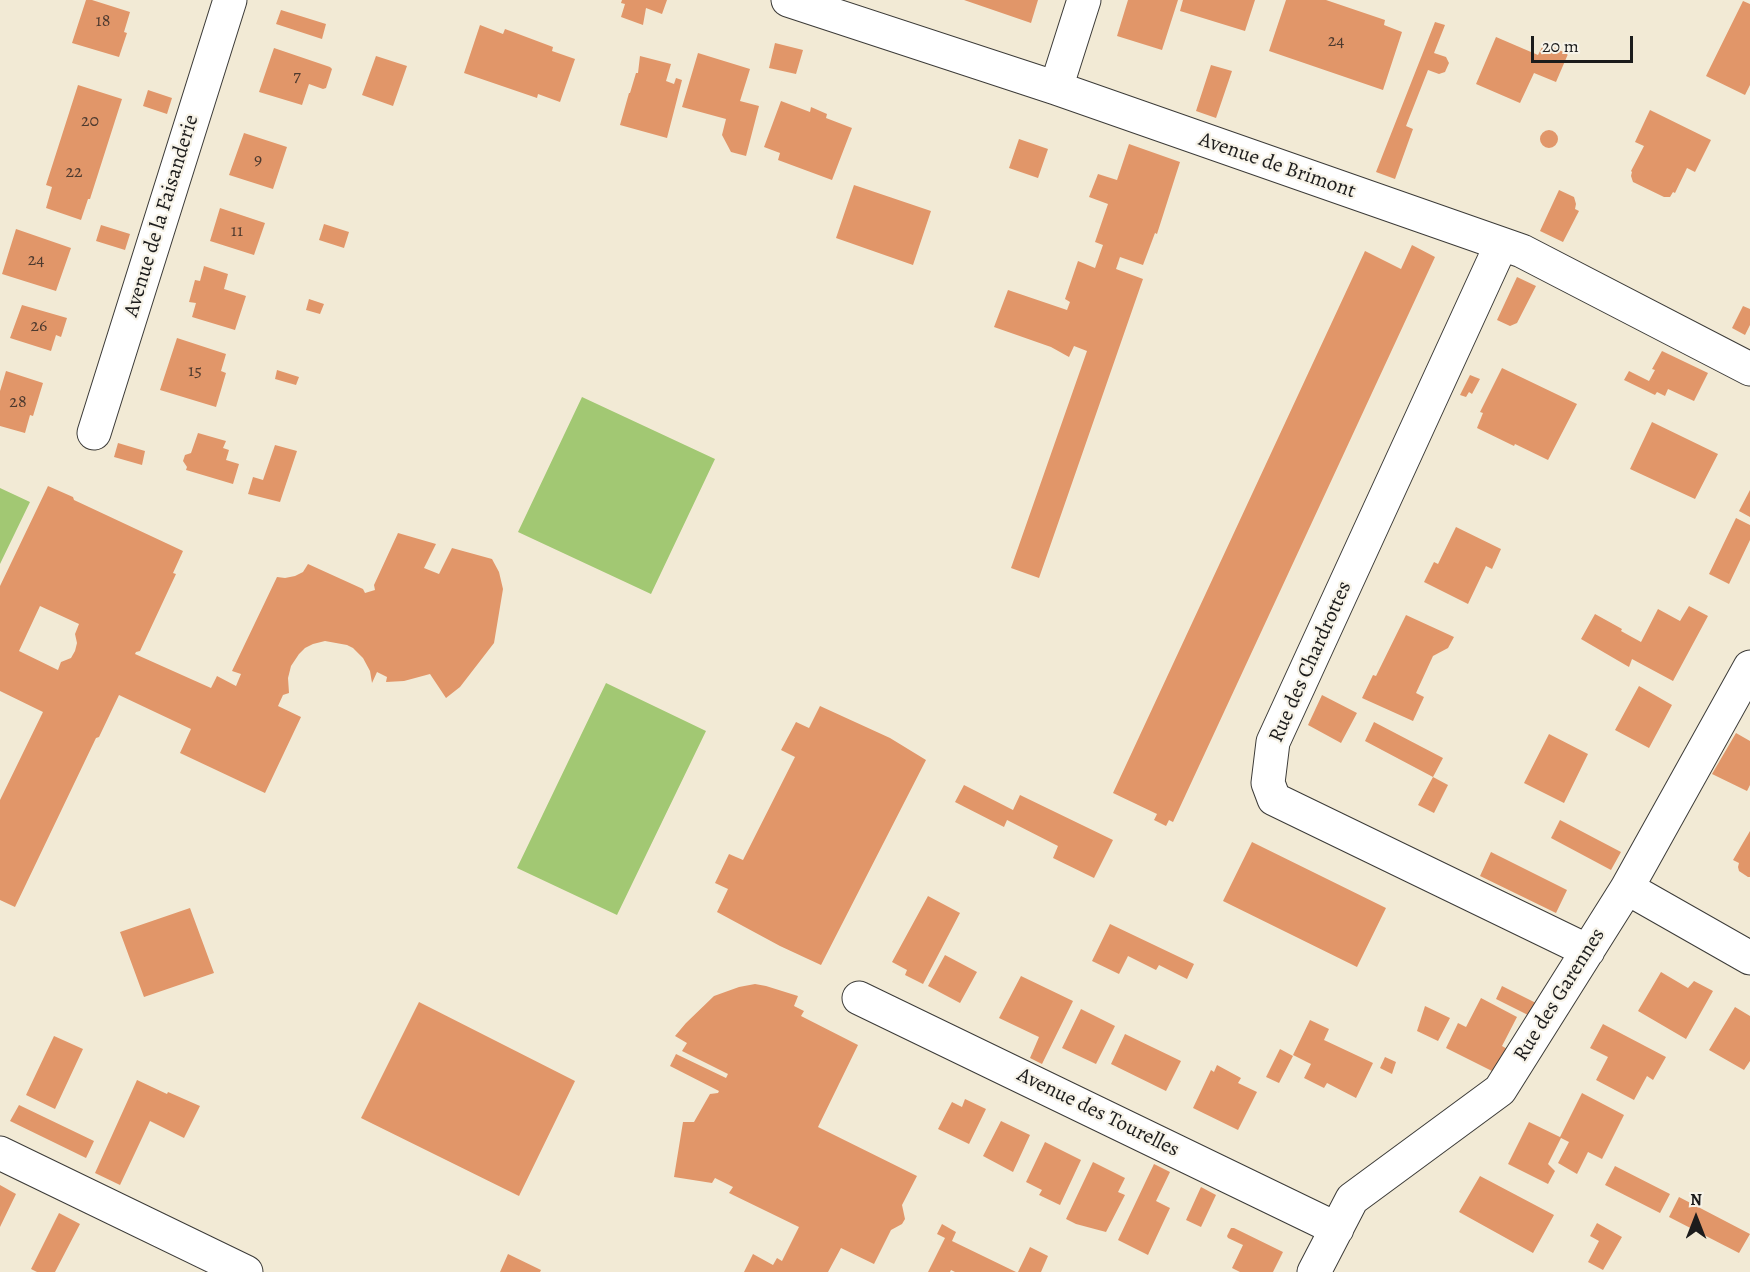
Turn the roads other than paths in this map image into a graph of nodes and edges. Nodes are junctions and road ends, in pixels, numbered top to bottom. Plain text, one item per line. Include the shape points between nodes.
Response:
1 (230, 0) edge
2 (788, 0) edge
3 (1084, 0) edge
4 (1056, 88) junction
5 (1501, 245) junction
6 (1750, 369) edge
7 (94, 433) dead end
8 (1750, 667) edge
9 (1627, 888) junction
10 (1588, 951) junction
11 (1750, 958) edge
12 (859, 998) dead end
13 (0, 1153) edge
14 (1337, 1229) junction
15 (246, 1272) edge
16 (1314, 1272) edge

1 - 7 street, Avenue de la Faisanderie
2 - 4 street, Avenue de Brimont
3 - 4 street
4 - 5 street, Avenue de Brimont
5 - 6 street, Avenue de Brimont via 1522,251
5 - 10 street, Rue des Chardrottes via 1273,742 1269,783 1274,799
8 - 9 street, Rue des Garennes
9 - 10 street, Rue des Garennes
9 - 11 street
10 - 14 street, Rue des Garennes via 1500,1090 1352,1199
12 - 14 street, Avenue des Tourelles
13 - 15 street
14 - 16 street, Rue des Garennes

